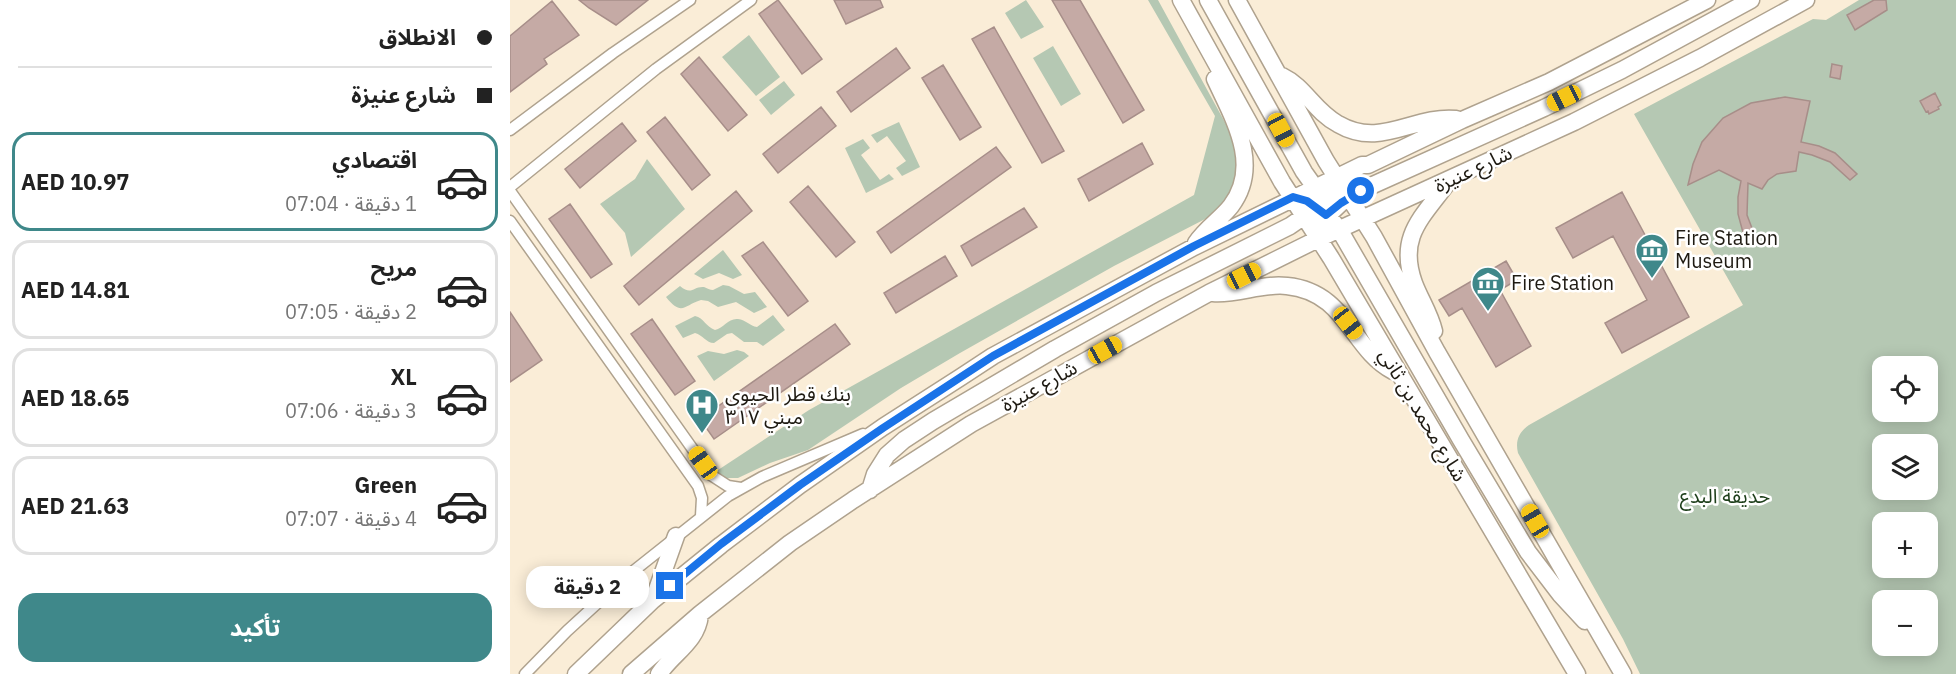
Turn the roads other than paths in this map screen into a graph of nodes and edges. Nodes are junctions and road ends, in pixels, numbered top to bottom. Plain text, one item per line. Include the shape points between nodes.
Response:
1 (690, 0) edge
2 (751, 0) edge
3 (1181, 0) edge
4 (1208, 0) edge
5 (1236, 0) edge
6 (1707, 0) edge
7 (1750, 0) edge
8 (1806, 0) edge
9 (1195, 25) junction
10 (1279, 74) junction
11 (1462, 120) junction
12 (510, 130) edge
13 (1337, 177) junction
14 (1448, 181) junction
15 (1315, 188) junction
16 (510, 189) edge
17 (1293, 197) junction
18 (1349, 198) junction
19 (1322, 210) junction
20 (1361, 219) junction
21 (510, 221) edge
22 (1339, 229) junction
23 (1318, 239) junction
24 (1194, 246) junction
25 (1209, 293) junction
26 (1437, 352) junction
27 (1398, 373) junction
28 (883, 428) junction
29 (741, 488) junction
30 (870, 490) junction
31 (701, 516) junction
32 (676, 536) junction
33 (653, 600) junction
34 (700, 614) junction
35 (1605, 643) junction
36 (525, 674) edge
37 (576, 674) edge
38 (631, 674) edge
39 (659, 674) edge
40 (1576, 674) edge
41 (1623, 674) edge

1 - 12 street
2 - 16 street via 656,69
3 - 9 main road, شارع محمد بن ثاني
4 - 15 main road
5 - 10 main road
6 - 11 main road via 1550,82
7 - 18 main road via 1622,70
8 - 14 main road, شارع عنيزة via 1649,84
9 - 17 main road, شارع محمد بن ثاني
9 - 24 main road via 1201,49 1239,132 1245,169 1233,204
10 - 11 main road via 1295,83 1336,124 1357,132 1388,133 1442,119
10 - 13 main road
11 - 13 main road
13 - 15 main road
13 - 18 main road
13 - 19 main road
14 - 20 main road, شارع عنيزة
14 - 26 main road via 1416,224 1408,252 1413,281 1432,324
15 - 17 main road
15 - 19 main road
16 - 29 street via 711,475 728,486
17 - 19 main road, شارع محمد بن ثاني
17 - 24 main road
18 - 19 main road
18 - 20 main road
19 - 20 main road
19 - 22 main road
19 - 23 main road, شارع محمد بن ثاني
19 - 30 main road via 1075,338 933,421 887,455
20 - 22 main road, شارع عنيزة
20 - 26 main road
21 - 31 street via 698,486
22 - 23 main road, شارع عنيزة
22 - 35 main road via 1528,552
23 - 25 main road, شارع عنيزة
23 - 27 main road, شارع محمد بن ثاني
24 - 28 main road via 993,356
25 - 27 main road via 1232,294 1278,285 1307,291 1330,304 1382,364
25 - 30 main road, شارع عنيزة via 971,424
26 - 35 main road
27 - 40 main road, شارع محمد بن ثاني
28 - 29 street
28 - 33 main road via 721,544
29 - 31 street
30 - 34 main road, شارع عنيزة via 790,543
31 - 32 street
32 - 33 main road
32 - 36 street via 596,604
33 - 37 main road
34 - 38 main road, شارع عنيزة
34 - 39 main road via 693,637
35 - 41 main road

